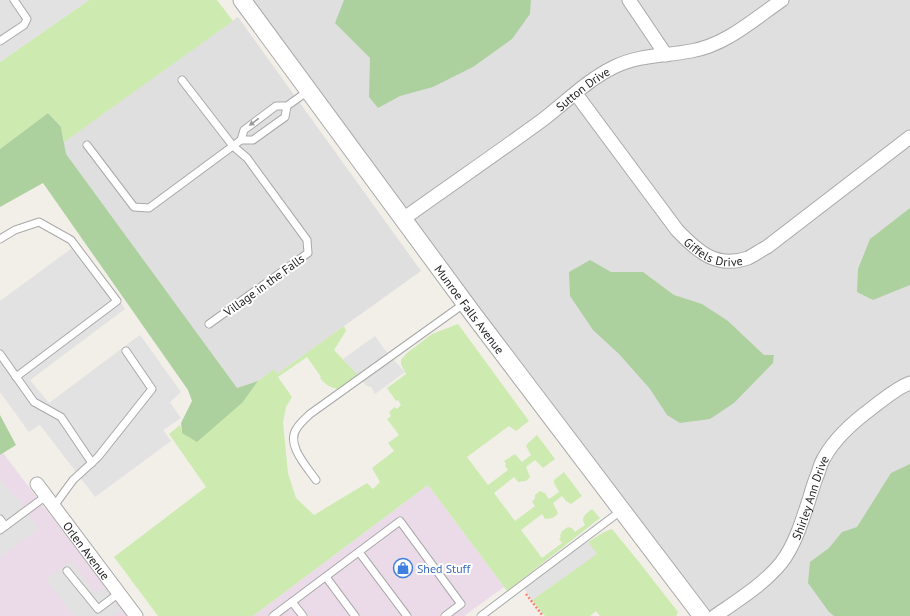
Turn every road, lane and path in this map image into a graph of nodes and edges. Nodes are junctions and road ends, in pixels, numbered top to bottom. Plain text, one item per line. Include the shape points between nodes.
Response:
1 (14, 0) edge
2 (242, 0) edge
3 (629, 0) edge
4 (782, 0) edge
5 (0, 41) edge
6 (666, 55) junction
7 (182, 80) dead end
8 (308, 91) junction
9 (576, 94) junction
10 (287, 106) junction
11 (910, 137) edge
12 (241, 140) junction
13 (87, 145) dead end
14 (233, 146) junction
15 (403, 219) junction
16 (0, 239) edge
17 (465, 302) junction
18 (209, 324) dead end
19 (126, 351) dead end
20 (0, 354) edge
21 (16, 377) junction
22 (910, 383) edge
23 (92, 463) junction
24 (316, 480) dead end
25 (37, 484) dead end
26 (50, 501) junction
27 (622, 510) junction
28 (0, 519) edge
29 (3, 528) edge
30 (359, 552) junction
31 (68, 571) dead end
32 (326, 577) junction
33 (520, 587) junction
34 (119, 593) junction
35 (292, 602) junction
36 (136, 616) edge
37 (273, 616) edge
38 (303, 616) edge
39 (355, 616) edge
40 (407, 616) edge
41 (445, 616) edge
42 (481, 616) edge
43 (543, 616) edge
44 (702, 616) edge
45 (714, 616) edge

1 - 5 lane via 27,19 24,25
2 - 8 street, Munroe Falls Avenue
3 - 6 street
4 - 6 street, Sutton Drive via 712,46
6 - 9 street, Sutton Drive via 633,59 613,67
7 - 14 lane, Village in the Falls
8 - 10 lane
8 - 15 street, Munroe Falls Avenue
9 - 11 street, Giffels Drive via 677,230 691,245 708,257 728,262 748,258 767,247
9 - 15 street, Sutton Drive
10 -> 12 lane via 276,106 244,130
10 - 12 lane via 285,117 253,140
12 - 14 lane
13 - 14 lane via 134,207 149,208
14 - 18 lane, Village in the Falls via 247,158 307,240 308,253
15 - 17 street, Munroe Falls Avenue
16 - 21 lane via 15,230 39,222 71,240 117,301
17 - 24 lane via 310,414 296,428 293,442 297,454
17 - 27 street, Munroe Falls Avenue
19 - 23 lane via 152,389
20 - 21 lane
21 - 23 lane via 34,402 62,417
22 - 45 street, Shirley Ann Drive via 900,387 863,415 845,430 829,449 788,552 756,588
23 - 26 lane
25 - 26 street, Orlen Avenue
26 - 29 lane
26 - 34 street, Orlen Avenue
27 - 33 lane
27 - 44 street, Munroe Falls Avenue
28 - 29 lane
30 - 32 lane
30 - 40 lane
30 - 41 lane via 400,521 461,604
31 - 34 lane via 98,609
32 - 35 lane
32 - 39 lane
33 - 42 lane
33 - 43 path
34 - 36 street, Orlen Avenue
35 - 37 lane
35 - 38 lane

